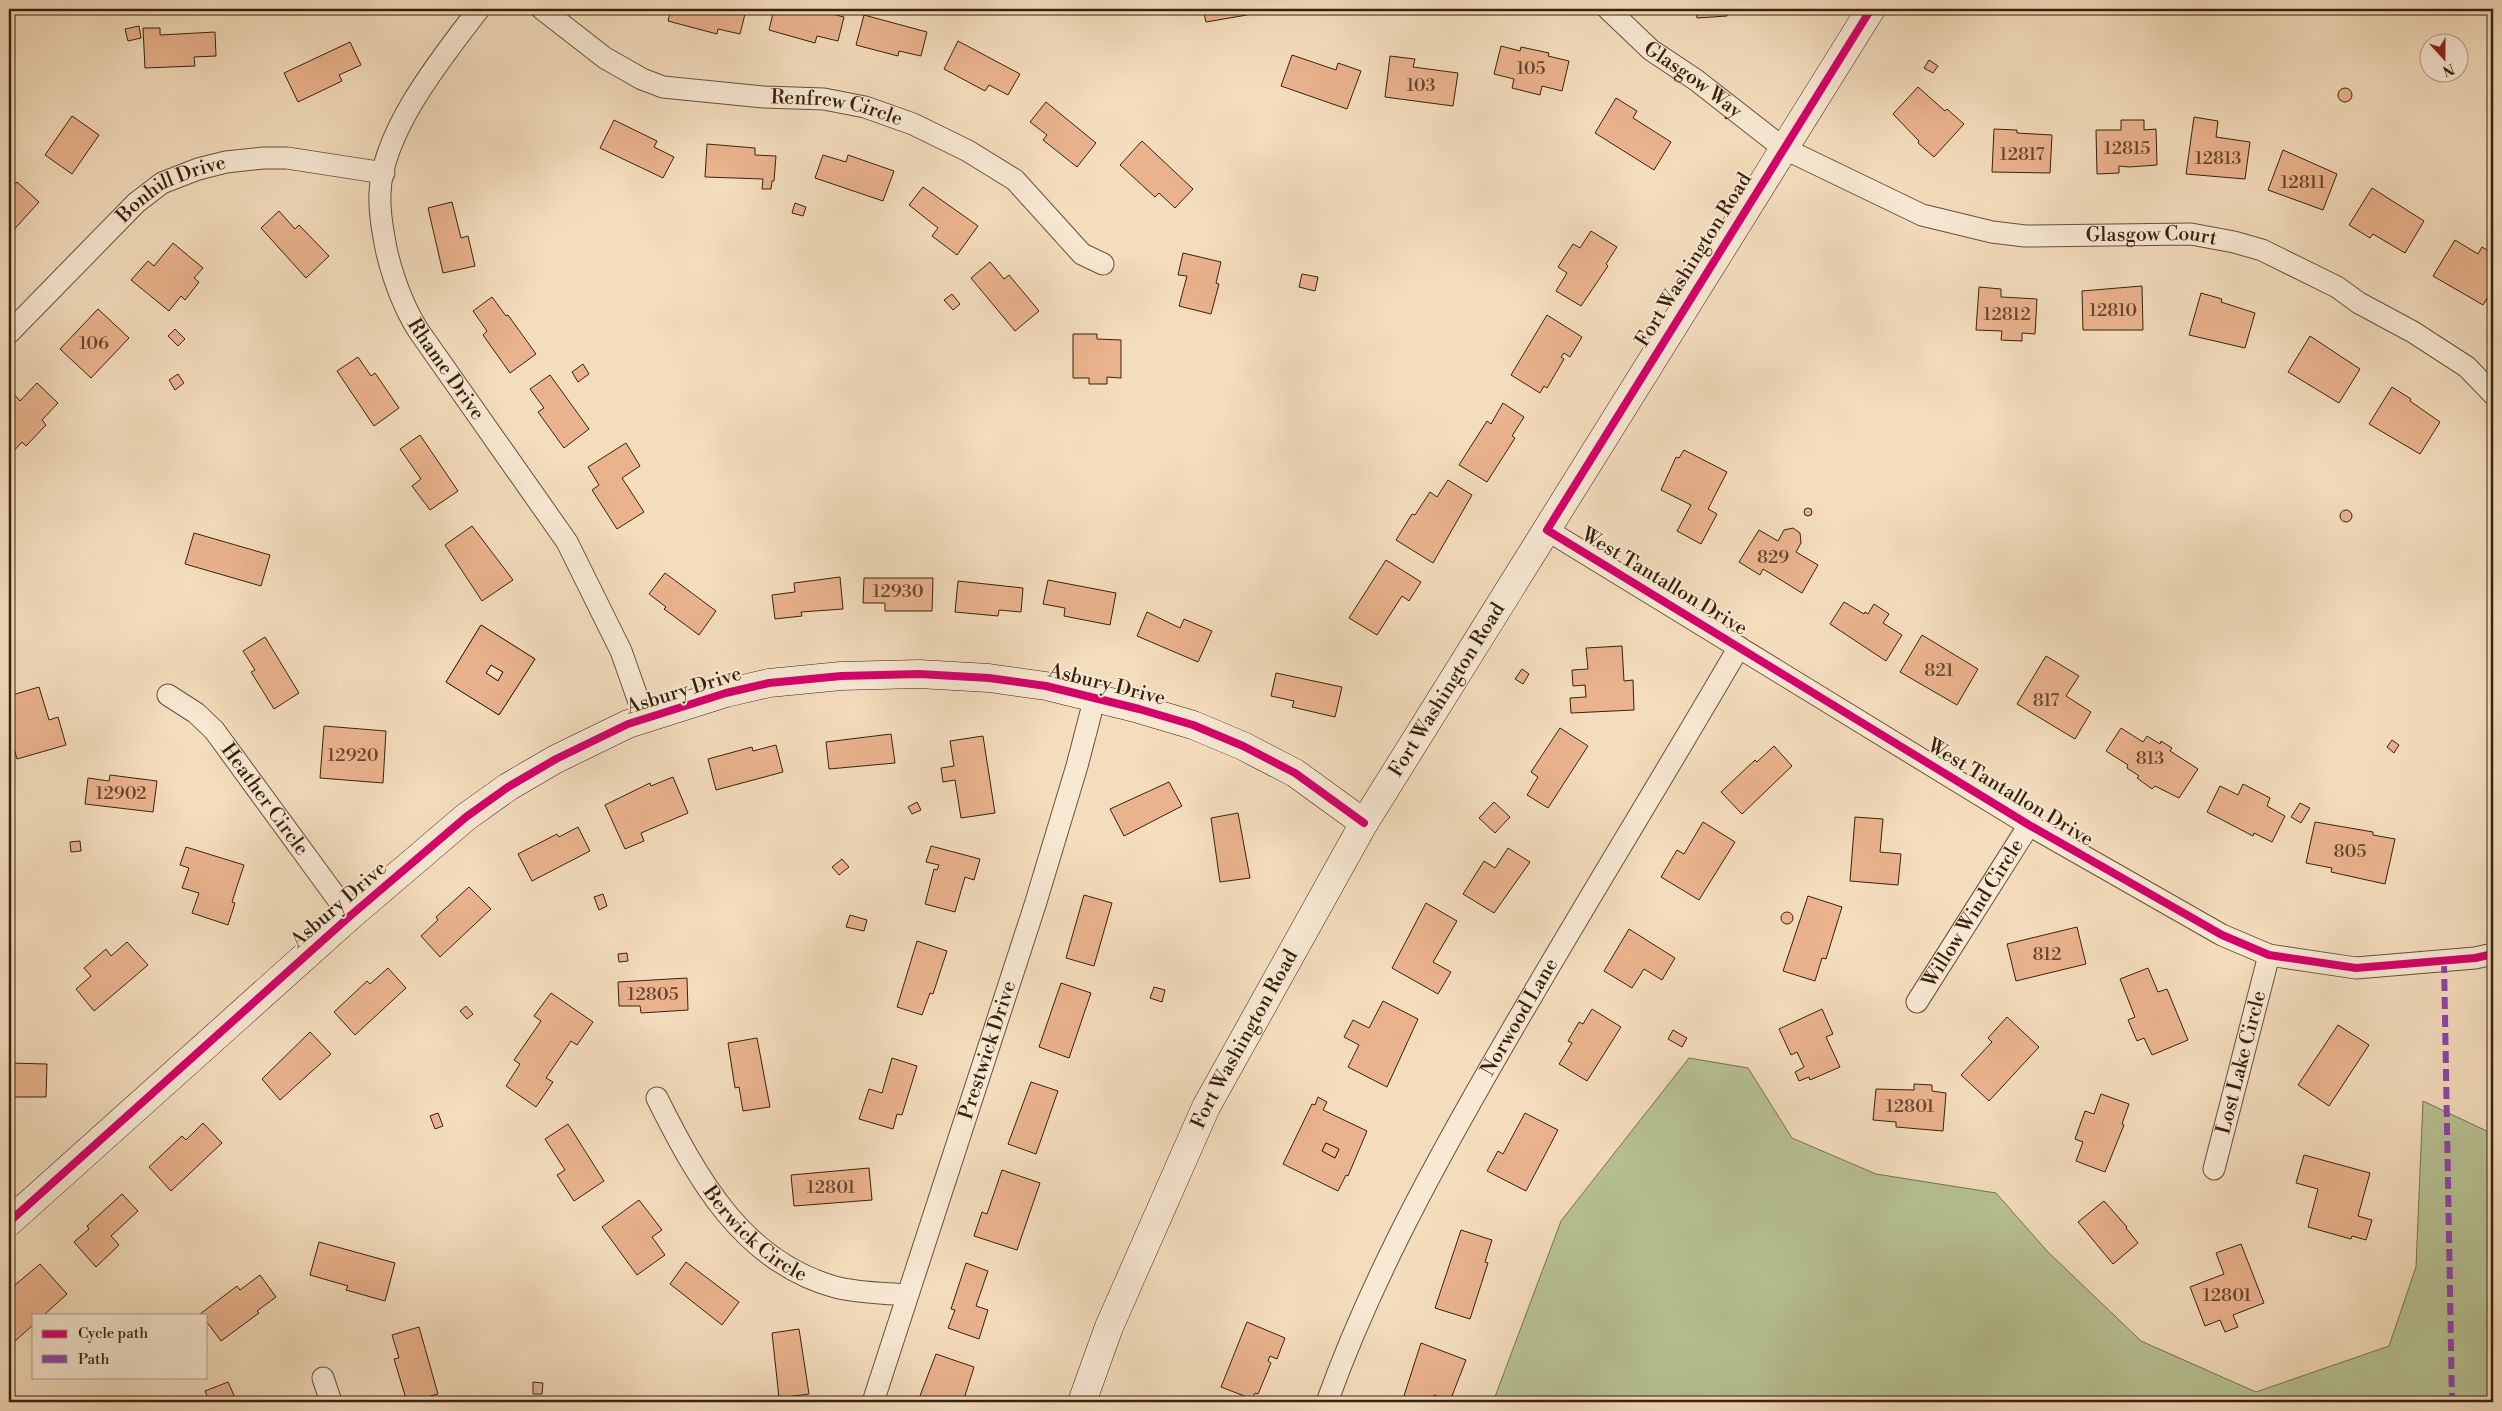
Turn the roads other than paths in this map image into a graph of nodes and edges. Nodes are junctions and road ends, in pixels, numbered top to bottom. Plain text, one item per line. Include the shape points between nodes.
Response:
1 (480, 9) edge
2 (542, 9) edge
3 (1608, 9) edge
4 (1871, 9) edge
5 (1783, 148) junction
6 (384, 173) junction
7 (1103, 264) dead end
8 (9, 333) edge
9 (2493, 394) edge
10 (1547, 530) junction
11 (1739, 647) junction
12 (168, 695) dead end
13 (1095, 697) junction
14 (645, 719) junction
15 (1364, 823) junction
16 (2028, 825) junction
17 (350, 916) junction
18 (2493, 954) edge
19 (2269, 955) junction
20 (1917, 1002) dead end
21 (656, 1098) dead end
22 (2214, 1169) dead end
23 (11, 1217) edge
24 (907, 1295) junction
25 (323, 1378) dead end
26 (331, 1402) edge
27 (873, 1402) edge
28 (1082, 1402) edge
29 (1327, 1402) edge

1 - 6 street, Rhame Drive via 423,85 406,114 393,141
2 - 7 street, Renfrew Circle via 605,58 642,79 664,87 824,99 864,107 913,124 968,151 1016,180 1082,254
3 - 5 street, Glasgow Way via 1651,50 1696,80
4 - 5 main road, Fort Washington Road
5 - 9 street, Glasgow Court via 1922,215 1977,229 2025,236 2191,234 2262,250 2337,287 2413,332 2467,367
5 - 10 main road, Fort Washington Road
6 - 8 street, Bonhill Drive via 264,158 226,162 162,183 136,203
6 - 14 street, Rhame Drive via 380,192 383,235 393,278 405,309 567,542 621,651
10 - 11 street, West Tantallon Drive
10 - 15 main road, Fort Washington Road
11 - 16 street, West Tantallon Drive
11 - 29 street, Norwood Lane via 1449,1140 1392,1251
12 - 17 street, Heather Circle via 196,713 214,730
13 - 14 main road, Asbury Drive via 990,678 919,674 842,676 769,683
13 - 15 main road, Asbury Drive via 1193,725 1243,746 1295,773
13 - 24 street, Prestwick Drive via 1078,766 1034,906
14 - 17 main road, Asbury Drive via 556,759 508,787 466,817
15 - 28 main road, Fort Washington Road via 1206,1107 1109,1326
16 - 19 street, West Tantallon Drive via 2222,935
16 - 20 street, Willow Wind Circle
17 - 23 main road, Asbury Drive
18 - 19 street, West Tantallon Drive via 2356,968
19 - 22 street, Lost Lake Circle
21 - 24 street, Berwick Circle via 681,1146 715,1198 738,1229 762,1250 834,1286
24 - 27 street, Prestwick Drive
25 - 26 street

